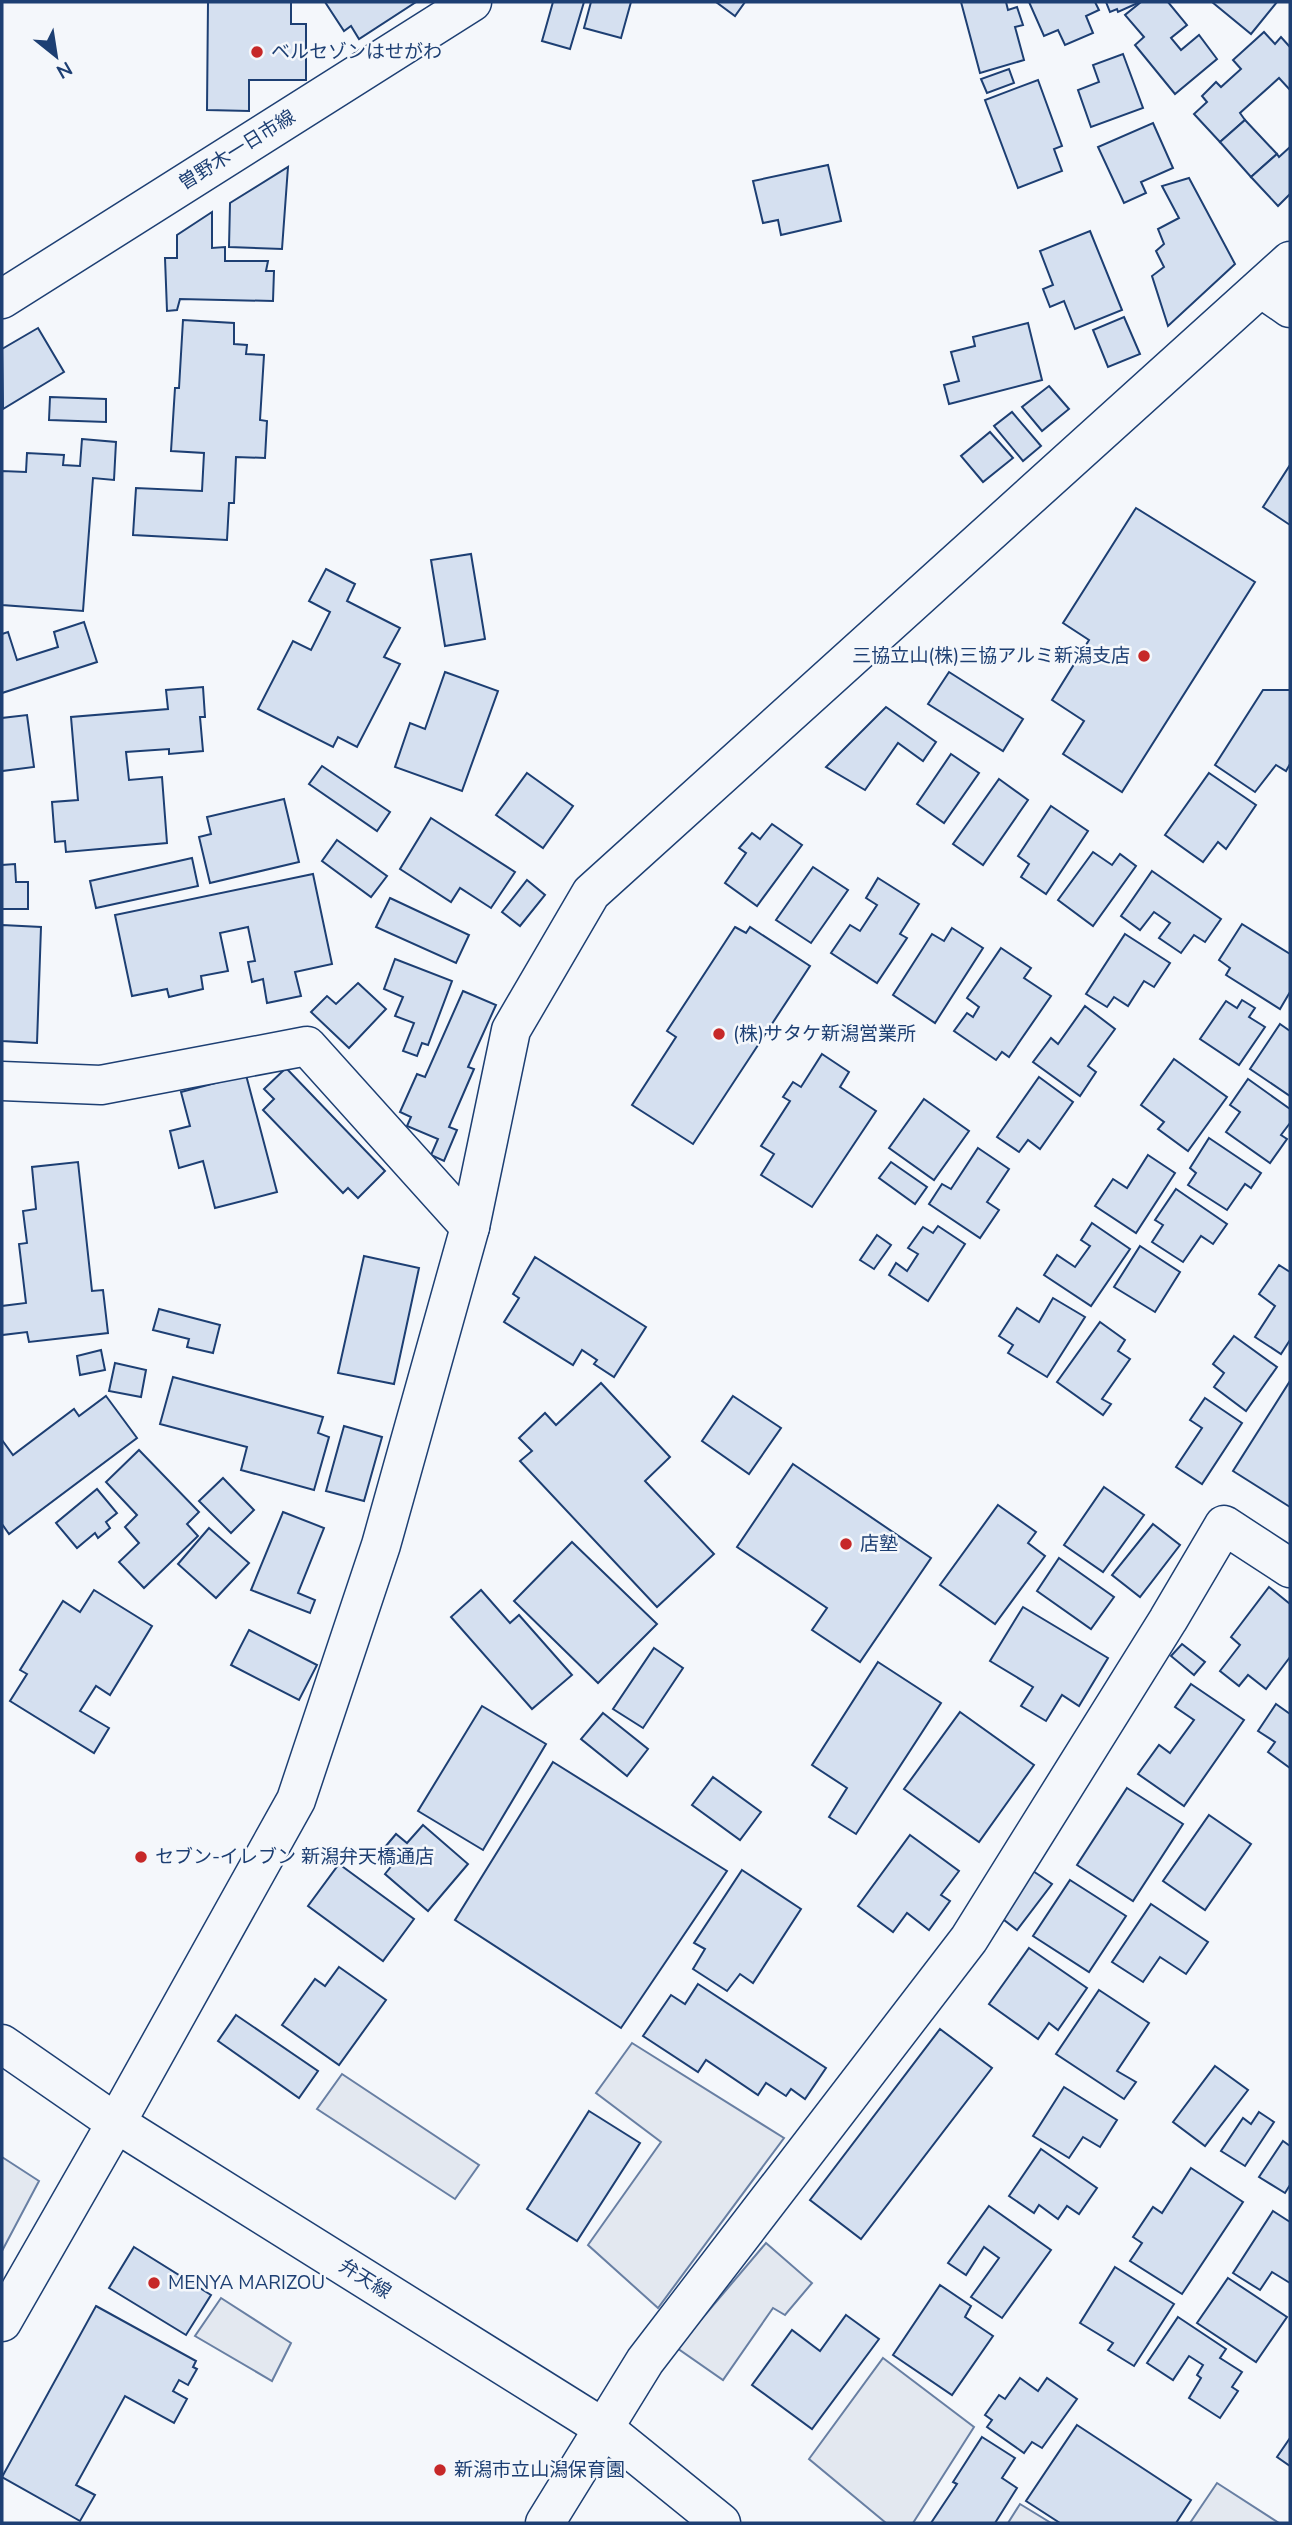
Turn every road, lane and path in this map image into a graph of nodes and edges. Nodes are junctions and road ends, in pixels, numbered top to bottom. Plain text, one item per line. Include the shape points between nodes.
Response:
1 (472, 2) edge
2 (1290, 261) edge
3 (1276, 298) edge
4 (2, 299) edge
5 (2, 1081) edge
6 (470, 1227) junction
7 (1290, 1568) edge
8 (2, 2045) edge
9 (116, 2123) junction
10 (2, 2322) edge
11 (605, 2429) junction
12 (545, 2523) edge
13 (721, 2523) edge

1 - 4 street, 曽野木一日市線
2 - 3 street
3 - 6 street via 591,893 511,1030
5 - 6 street via 102,1085 307,1046
6 - 9 street via 381,1545 296,1800
7 - 11 street via 1224,1525 969,1939 645,2361
8 - 9 street, 弁天線
9 - 10 street
9 - 11 street, 弁天線
11 - 12 street
11 - 13 street, 弁天線

